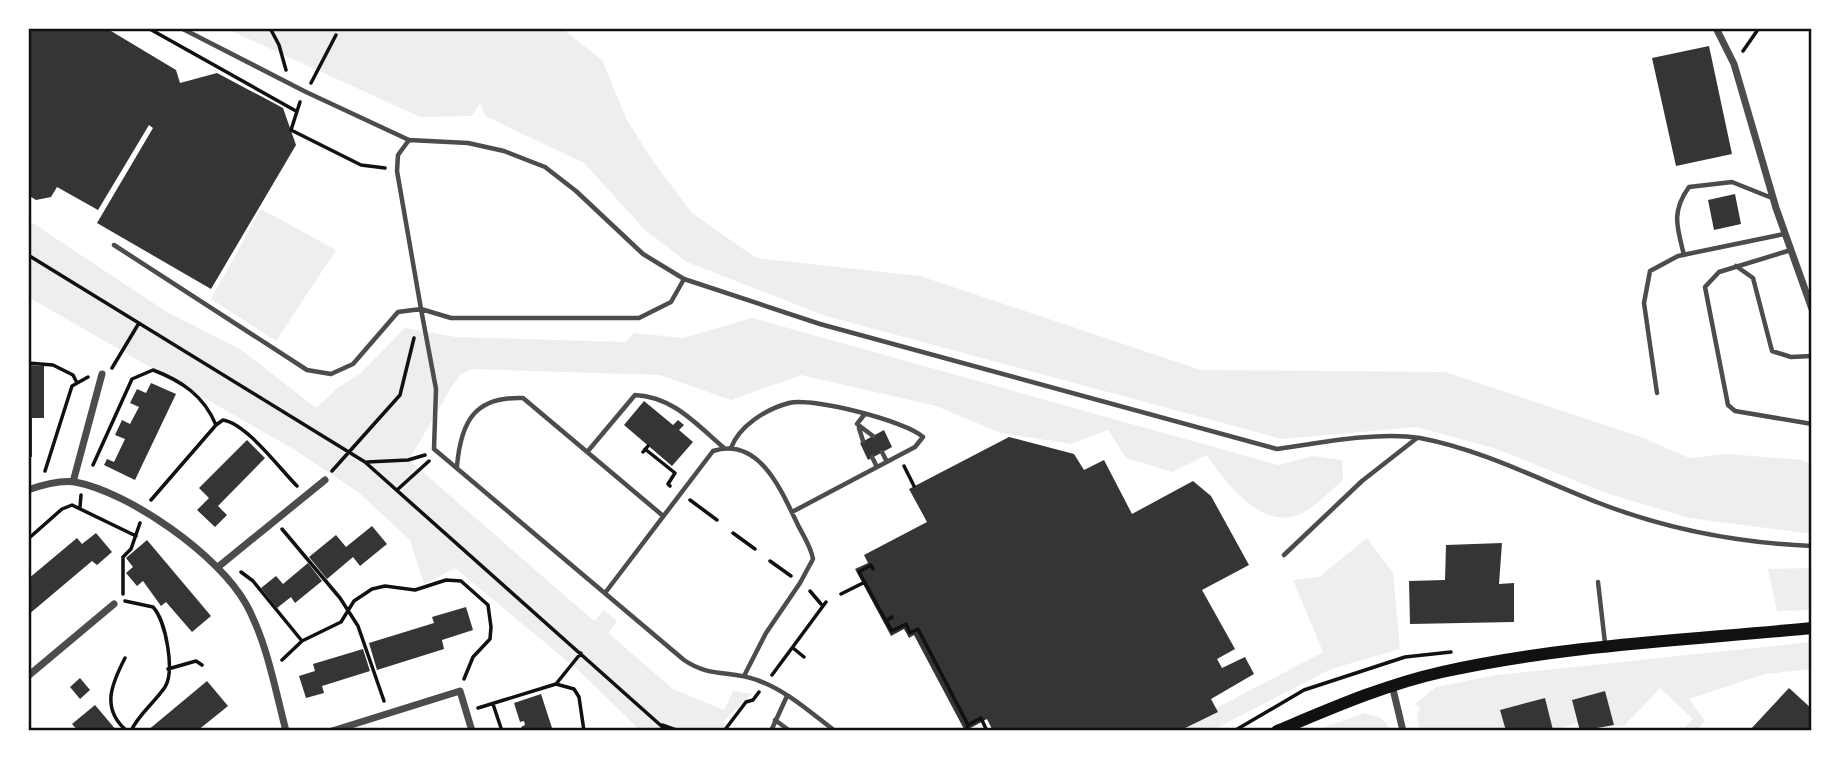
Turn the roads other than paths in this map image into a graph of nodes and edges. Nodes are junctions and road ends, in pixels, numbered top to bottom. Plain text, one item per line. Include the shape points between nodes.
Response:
1 (181, 28) edge
2 (1716, 28) edge
3 (409, 140) junction
4 (1773, 198) junction
5 (1785, 234) junction
6 (114, 245) dead end
7 (1793, 250) junction
8 (1684, 254) junction
9 (1735, 265) junction
10 (684, 279) junction
11 (421, 309) junction
12 (1812, 309) edge
13 (1812, 356) edge
14 (102, 374) road end
15 (1657, 393) dead end
16 (864, 415) junction
17 (1812, 424) edge
18 (858, 426) junction
19 (873, 436) dead end
20 (1417, 438) junction
21 (863, 441) dead end
22 (723, 447) junction
23 (732, 448) junction
24 (588, 451) junction
25 (882, 452) dead end
26 (872, 457) dead end
27 (887, 462) junction
28 (457, 466) junction
29 (877, 467) junction
30 (325, 480) road end
31 (73, 482) junction
32 (28, 490) edge
33 (792, 512) junction
34 (662, 515) junction
35 (1812, 546) edge
36 (1284, 555) dead end
37 (218, 568) junction
38 (1598, 583) dead end
39 (605, 593) junction
40 (114, 604) dead end
41 (1812, 628) edge
42 (1606, 648) junction
43 (28, 676) edge
44 (744, 676) junction
45 (1392, 685) junction
46 (787, 696) junction
47 (775, 720) junction
48 (286, 731) edge
49 (332, 731) edge
50 (472, 731) edge
51 (771, 731) edge
52 (790, 731) edge
53 (835, 731) edge
54 (1277, 731) edge
55 (1403, 731) edge

1 - 3 lane
2 - 4 street via 1734,64
3 - 10 lane via 492,148 545,167 643,254
3 - 11 lane via 398,155 397,172
4 - 5 street
4 - 8 lane via 1732,182 1689,187 1678,202 1677,214
5 - 7 street
5 - 8 lane
6 - 11 lane via 307,370 331,374 353,364 398,312
7 - 9 lane
7 - 12 street
8 - 15 lane via 1650,271 1644,303
9 - 13 lane via 1754,278 1772,351 1791,357
9 - 17 lane via 1718,272 1705,287 1728,405 1735,411
10 - 11 lane via 671,302 639,318 451,318
10 - 20 lane via 820,324 1277,449 1348,439
11 - 28 lane via 436,389 434,449
14 - 31 street
16 - 18 lane
16 - 23 lane via 789,403 743,426
16 - 27 lane via 911,428 923,437 915,447
18 - 19 lane
18 - 21 lane
20 - 35 lane via 1483,454 1602,504 1684,529
20 - 36 lane via 1362,481
22 - 23 lane
22 - 24 lane via 674,405 655,396 635,396
22 - 34 lane via 701,463
23 - 33 lane via 746,451 769,471
24 - 28 lane via 523,398 500,397 486,402 469,421 459,444
24 - 34 lane
25 - 27 lane
26 - 29 lane
27 - 29 lane
28 - 39 lane
29 - 33 lane
30 - 37 street
31 - 32 street
31 - 37 street via 105,492 144,513 186,538
33 - 44 lane via 812,552 811,566 766,633
34 - 39 lane
37 - 48 street via 246,603
38 - 42 lane
39 - 44 lane via 693,666 723,676
40 - 43 street
41 - 42 main road
42 - 45 main road via 1443,672
44 - 46 lane
45 - 54 main road
45 - 55 street
46 - 47 lane
46 - 53 lane
47 - 51 lane
47 - 52 lane
49 - 50 street via 460,691

